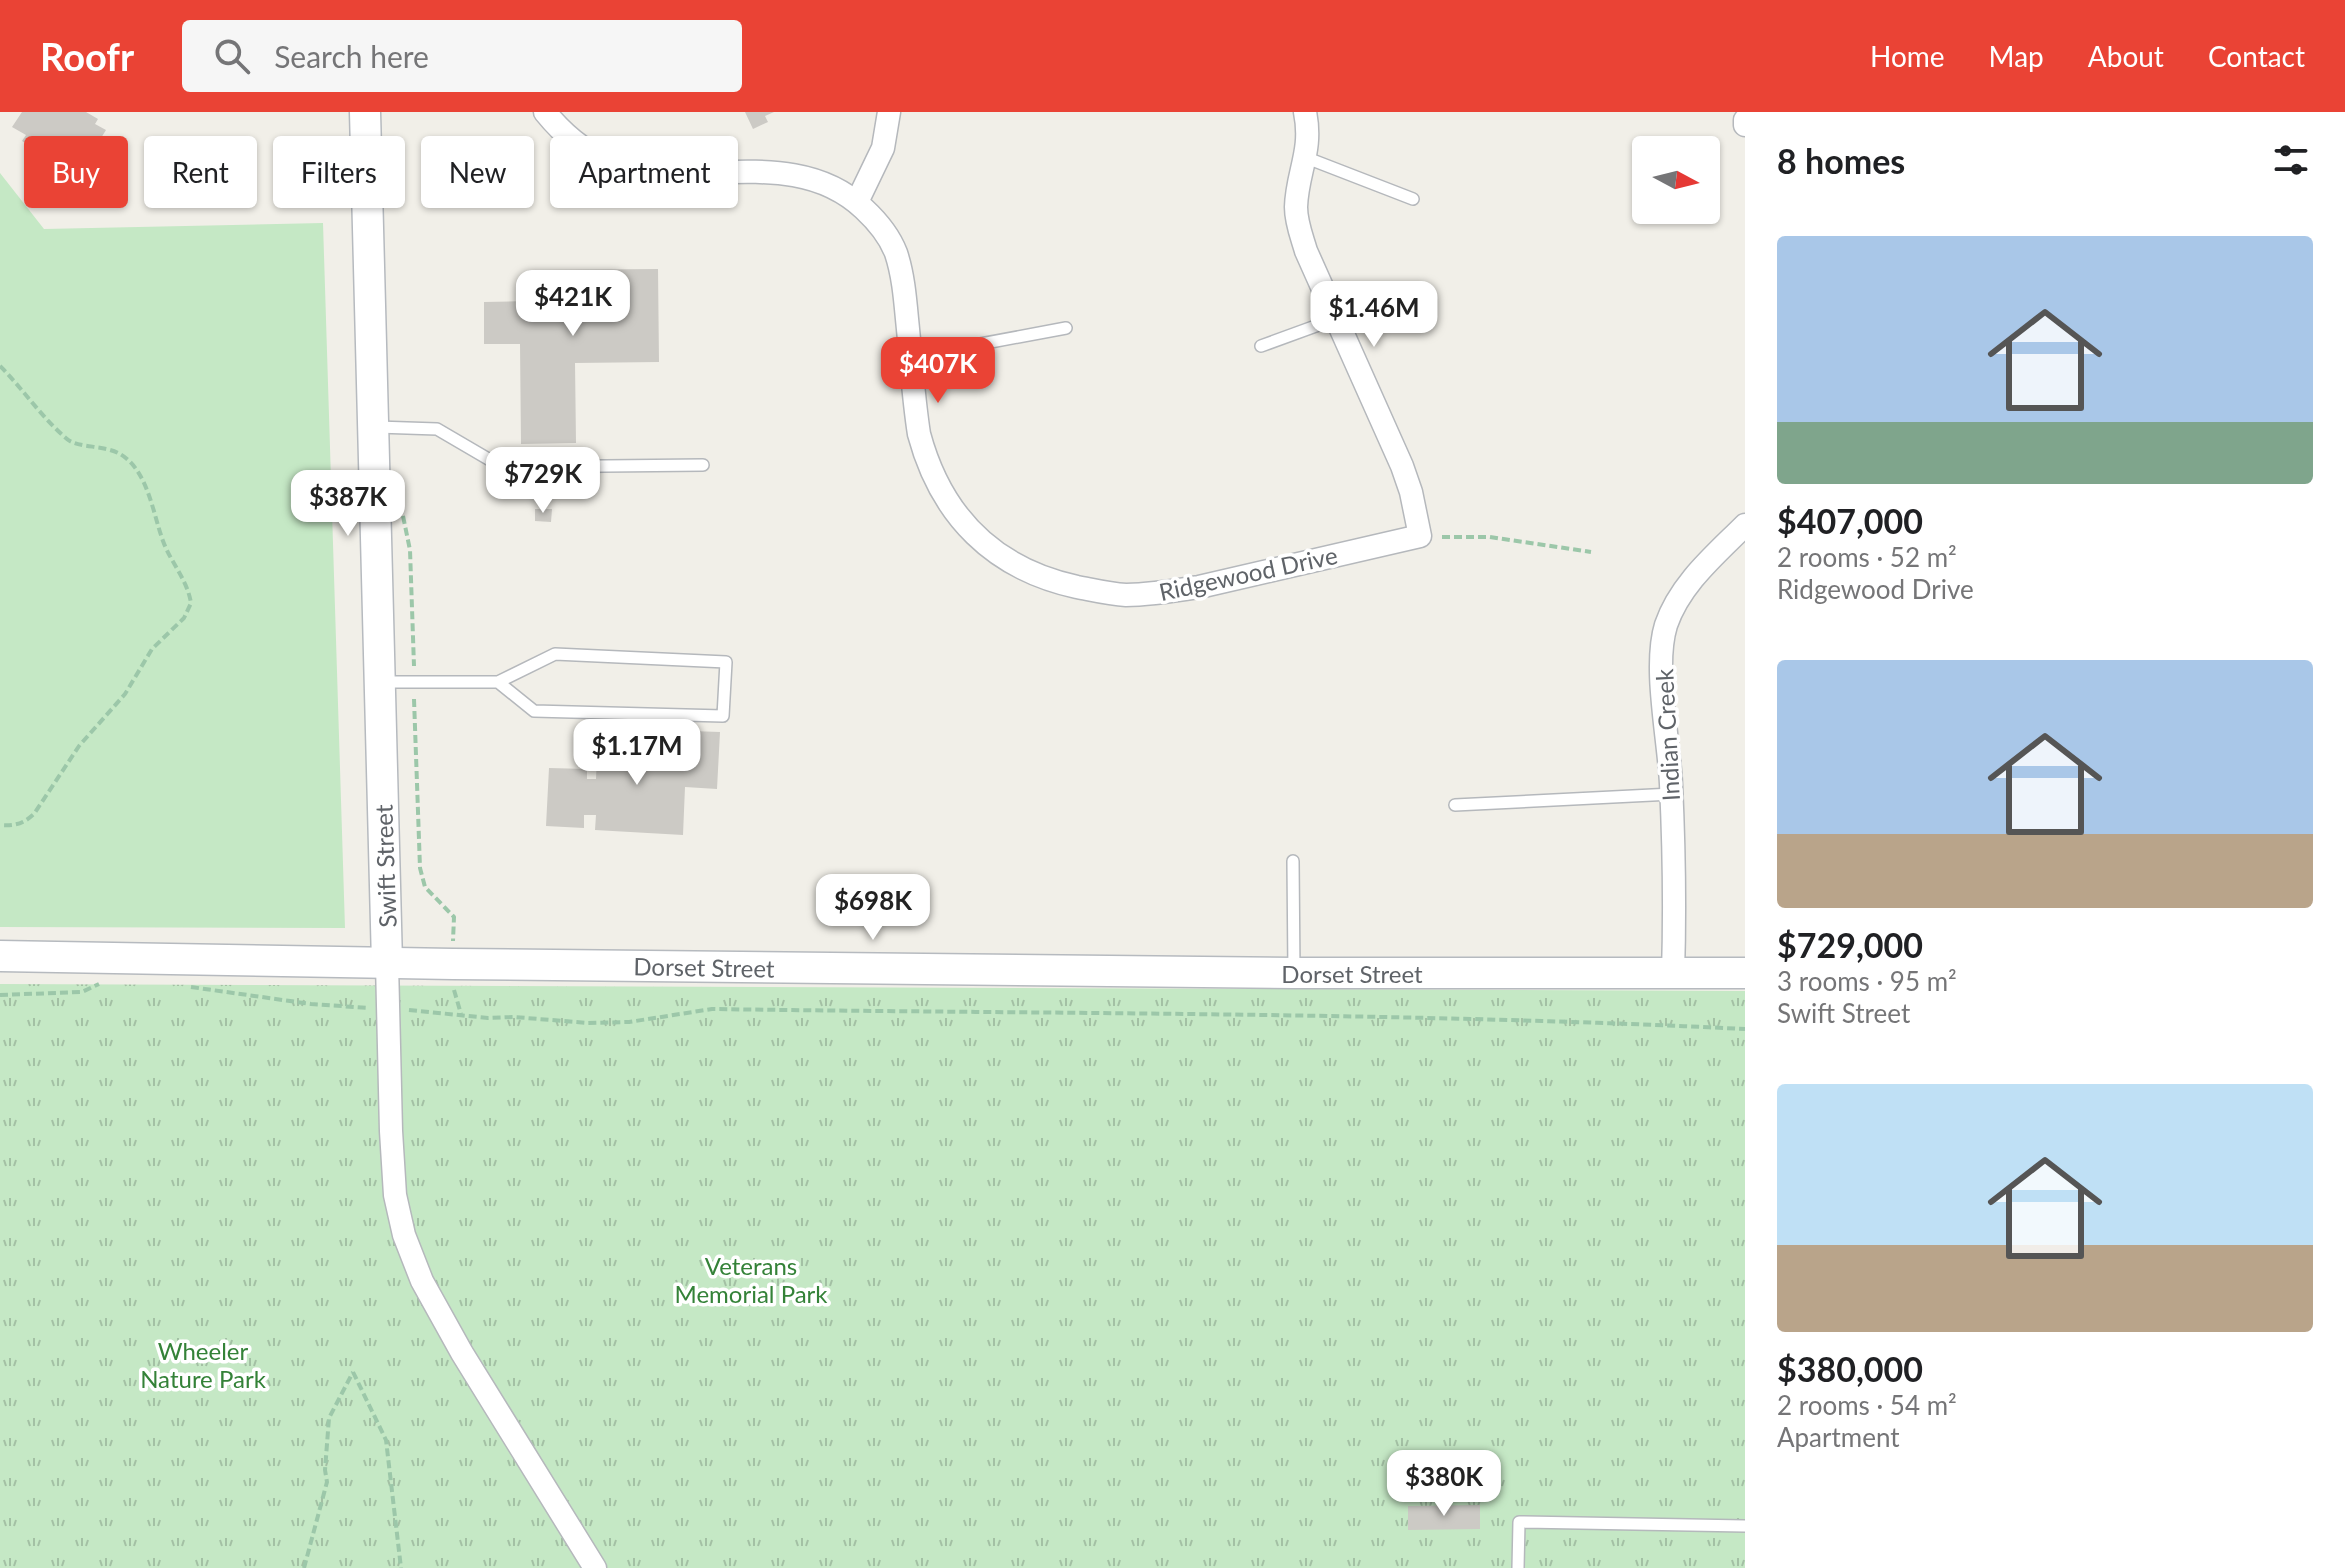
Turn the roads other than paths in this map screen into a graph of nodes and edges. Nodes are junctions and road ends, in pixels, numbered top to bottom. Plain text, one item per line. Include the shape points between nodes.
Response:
1 (365, 112) edge
2 (545, 112) edge
3 (889, 112) edge
4 (1305, 112) edge
5 (1307, 158) junction
6 (1413, 199) dead end
7 (857, 202) junction
8 (1335, 319) junction
9 (1066, 328) dead end
10 (1261, 346) dead end
11 (911, 357) junction
12 (372, 426) junction
13 (703, 465) dead end
14 (1745, 525) edge
15 (379, 682) junction
16 (498, 682) junction
17 (1672, 794) junction
18 (1455, 805) dead end
19 (1293, 861) dead end
20 (0, 956) edge
21 (387, 963) junction
22 (1294, 973) junction
23 (1745, 973) edge
24 (1673, 974) junction
25 (1745, 1526) edge
26 (595, 1568) edge
27 (1518, 1568) edge

1 - 12 street, Swift Street
2 - 7 street, Ridgewood Drive via 570,138 634,169 787,173
3 - 7 street via 883,148
4 - 5 street
5 - 6 lane
5 - 8 street via 1297,220
7 - 11 street, Ridgewood Drive via 886,232 895,252
8 - 10 lane
8 - 11 street, Ridgewood Drive via 1402,466 1420,536 1169,592 1122,595 1065,584 1014,563 972,533 942,494 925,456
9 - 11 lane
12 - 13 lane via 437,429 502,467
12 - 15 street, Swift Street
14 - 17 street, Indian Creek via 1698,571 1666,627 1662,667
15 - 16 lane
15 - 21 street, Swift Street
16 - 16 lane via 534,711 723,716 726,662 555,654
17 - 18 lane
17 - 24 street, Indian Creek
19 - 22 lane
20 - 21 street, Dorset Street
21 - 22 street, Dorset Street
21 - 26 street, Swift Street via 395,1195 404,1235 422,1281 462,1353
22 - 24 street, Dorset Street
23 - 24 street, Dorset Street
25 - 27 lane via 1519,1522

